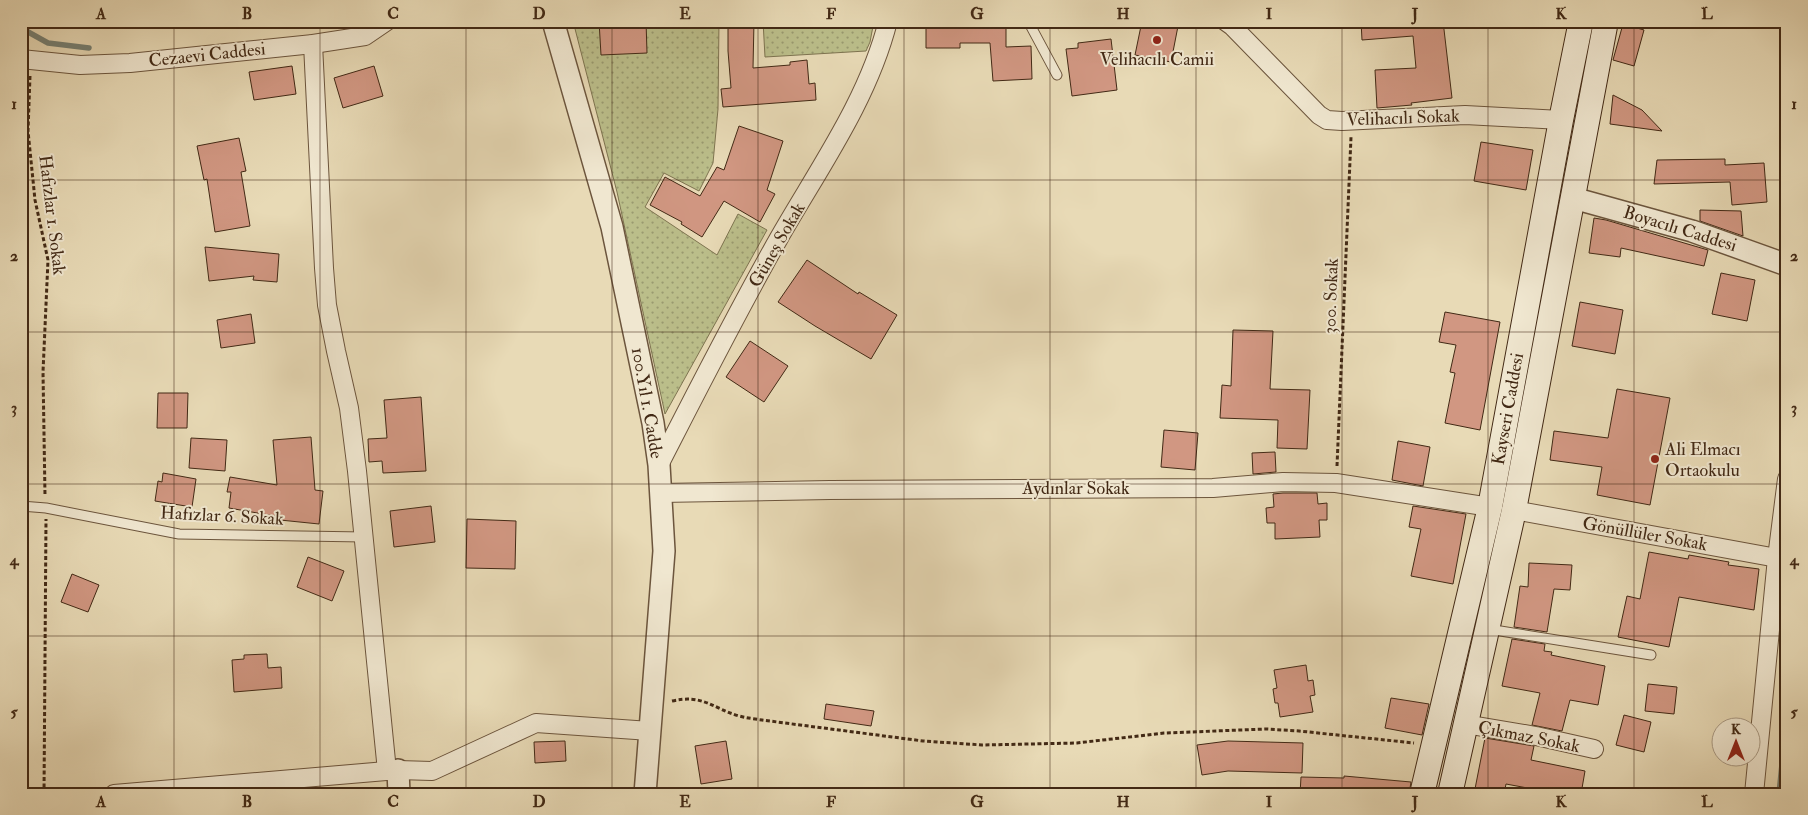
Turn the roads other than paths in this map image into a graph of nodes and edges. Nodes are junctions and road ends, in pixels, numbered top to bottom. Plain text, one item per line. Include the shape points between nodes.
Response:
1 (387, 21) edge
2 (553, 21) edge
3 (888, 21) edge
4 (1028, 21) edge
5 (1225, 21) edge
6 (1581, 21) edge
7 (1606, 21) edge
8 (313, 44) junction
9 (26, 59) edge
10 (1057, 75) dead end
11 (1561, 120) junction
12 (1573, 198) junction
13 (1787, 265) edge
14 (658, 465) junction
15 (1787, 479) edge
16 (660, 493) junction
17 (21, 506) edge
18 (1490, 507) junction
19 (1514, 510) junction
20 (364, 537) junction
21 (1777, 558) junction
22 (1486, 629) junction
23 (1651, 655) dead end
24 (1465, 724) junction
25 (650, 731) junction
26 (1594, 749) dead end
27 (392, 771) junction
28 (114, 794) edge
29 (399, 794) edge
30 (645, 794) edge
31 (1422, 794) edge
32 (1450, 794) edge
33 (1754, 794) edge

1 - 8 street, Cezaevi Caddesi via 365,36
2 - 14 street, 100.Yıl 1. Cadde via 612,227 653,423
3 - 14 street, Güneş Sokak via 877,57 847,122 760,273
4 - 10 lane
5 - 11 street, Velihacılı Sokak via 1327,120 1351,122 1465,115
6 - 11 main road, Kayseri Caddesi
7 - 12 main road, Kayseri Caddesi
8 - 9 street, Cezaevi Caddesi via 130,63 80,65
8 - 20 street via 327,305 349,408
11 - 18 main road, Kayseri Caddesi
12 - 13 street, Boyacılı Caddesi via 1692,231
12 - 19 main road, Kayseri Caddesi
14 - 16 street, 100.Yıl 1. Cadde
15 - 21 street
16 - 18 street, Aydınlar Sokak via 1213,488 1283,482 1336,483
16 - 25 street, 100.Yıl 1. Cadde via 664,551
17 - 20 lane, Hafızlar 6. Sokak via 179,534
18 - 31 main road, Kayseri Caddesi
19 - 21 street, Gönüllüler Sokak
19 - 22 main road, Kayseri Caddesi
20 - 27 street
21 - 33 street
22 - 23 lane
22 - 24 main road, Kayseri Caddesi
24 - 26 street, Çıkmaz Sokak
24 - 32 main road, Kayseri Caddesi
25 - 27 street via 536,723 432,771
25 - 30 street, 100.Yıl 1. Cadde
27 - 28 street
27 - 29 street

